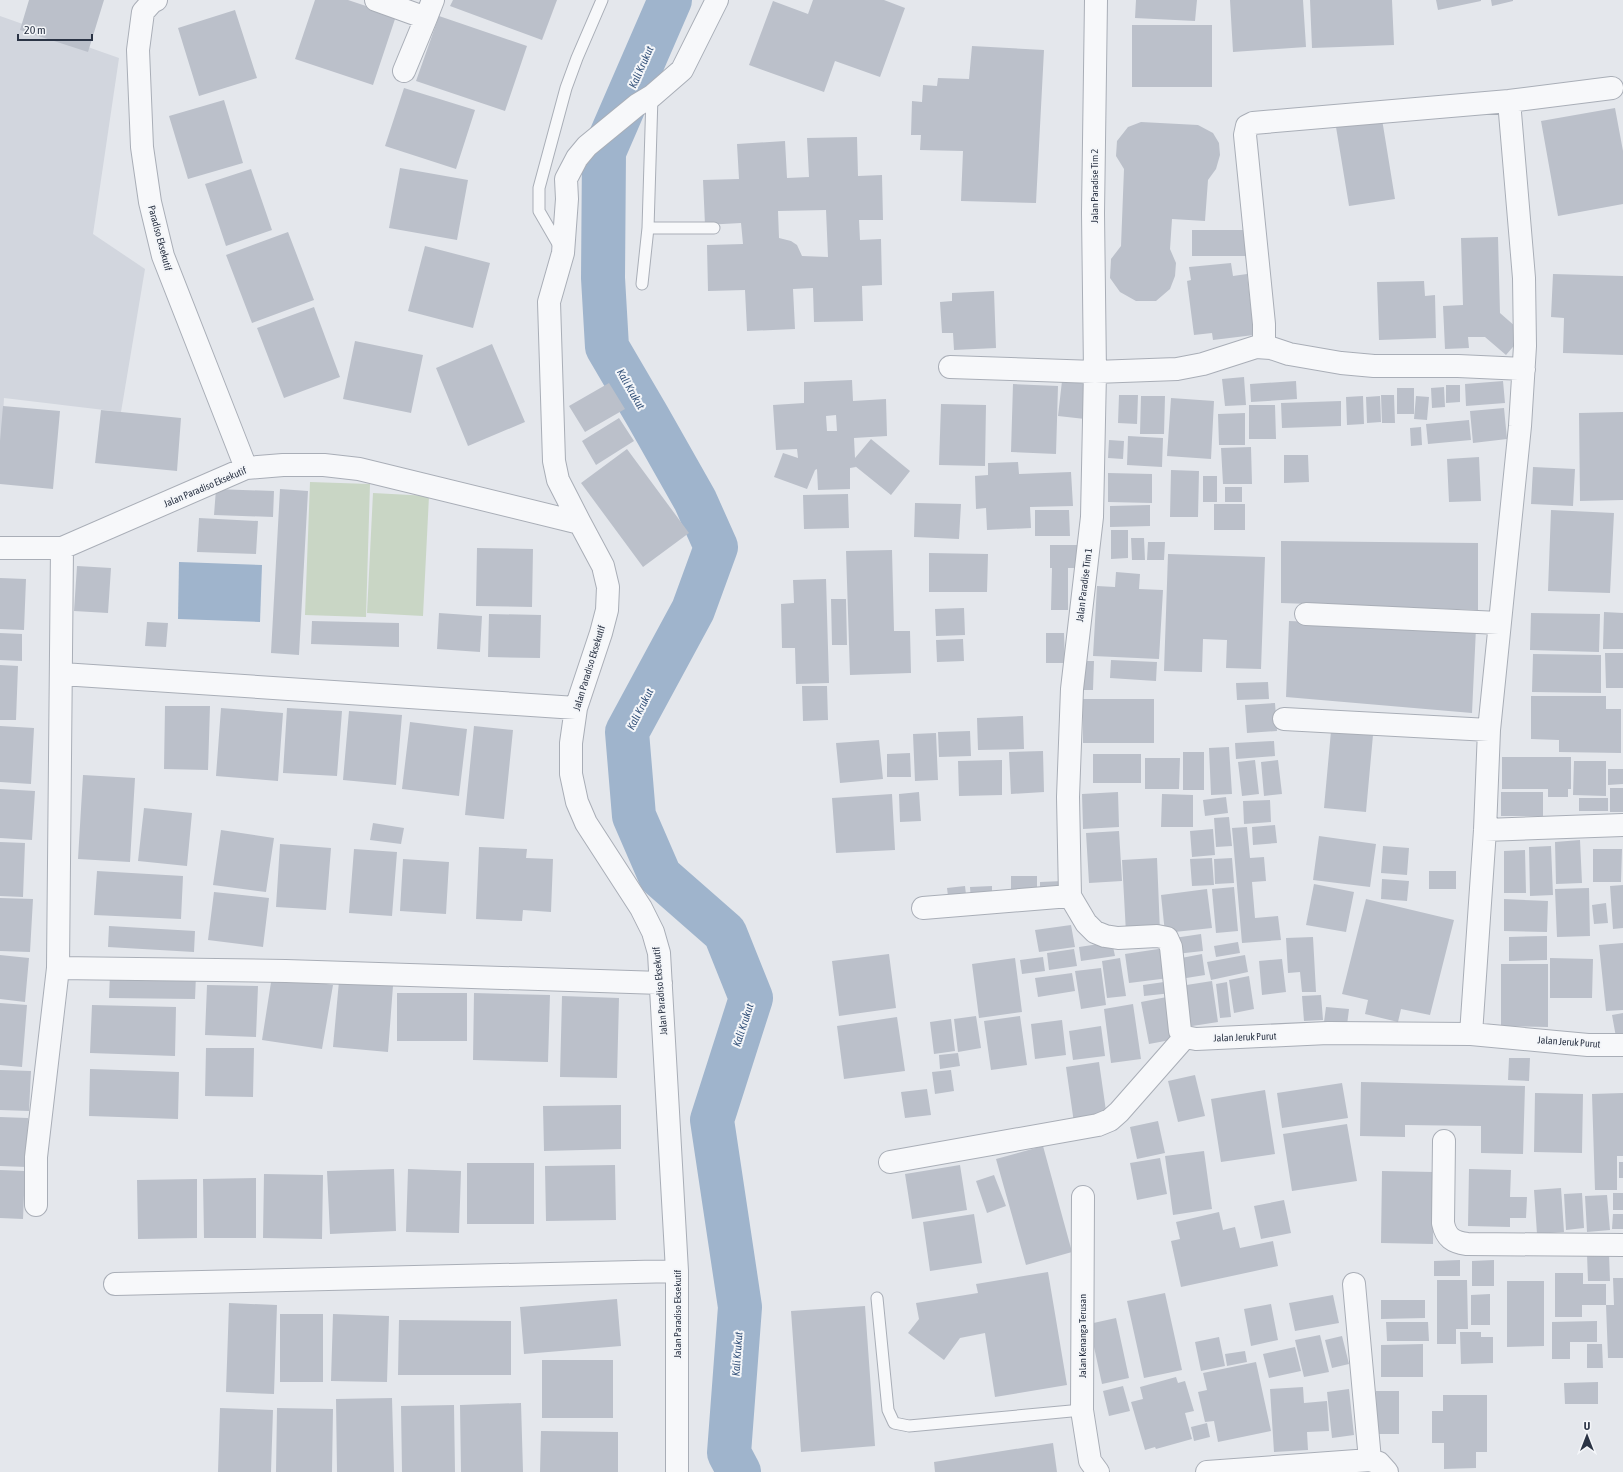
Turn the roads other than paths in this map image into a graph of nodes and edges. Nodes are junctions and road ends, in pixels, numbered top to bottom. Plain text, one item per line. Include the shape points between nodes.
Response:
1 (156, 0) edge
2 (376, 0) edge
3 (602, 0) edge
4 (717, 0) edge
5 (1096, 0) edge
6 (429, 9) edge
7 (404, 71) dead end
8 (1612, 88) dead end
9 (645, 101) junction
10 (1508, 101) junction
11 (648, 228) junction
12 (714, 228) dead end
13 (563, 253) junction
14 (642, 284) dead end
15 (1264, 347) junction
16 (950, 367) dead end
17 (1524, 369) junction
18 (1095, 372) junction
19 (246, 468) junction
20 (580, 523) junction
21 (0, 548) edge
22 (62, 548) junction
23 (1306, 614) dead end
24 (1499, 623) junction
25 (62, 674) junction
26 (576, 708) junction
27 (1284, 719) dead end
28 (1489, 730) junction
29 (1623, 825) edge
30 (1484, 830) junction
31 (1070, 896) junction
32 (923, 908) dead end
33 (58, 968) junction
34 (661, 983) junction
35 (1472, 1034) junction
36 (1185, 1037) junction
37 (1623, 1045) edge
38 (1444, 1141) dead end
39 (890, 1162) dead end
40 (1083, 1197) dead end
41 (36, 1205) dead end
42 (1623, 1245) edge
43 (677, 1271) junction
44 (115, 1284) dead end
45 (1354, 1284) dead end
46 (877, 1298) dead end
47 (1082, 1410) junction
48 (1378, 1466) edge
49 (677, 1472) edge
50 (1098, 1472) edge
51 (1207, 1472) edge

1 - 19 street, Paradiso Eksekutif via 143,12 138,50 142,147 150,202 163,256
2 - 6 street
3 - 13 lane via 566,88 539,188 539,211
4 - 9 street via 682,70
5 - 18 street, Jalan Paradise Tim 2 via 1093,213
6 - 7 street
8 - 10 street
9 - 11 lane
9 - 13 street via 587,146 566,179
10 - 15 street via 1254,123 1247,126 1244,135 1264,324
10 - 17 street via 1524,278
11 - 12 lane
11 - 14 lane
13 - 20 street via 549,302 554,461 558,480
15 - 17 street via 1311,358 1367,365
15 - 18 street via 1250,348 1203,364 1177,369
16 - 18 street
17 - 24 street
18 - 31 street, Jalan Paradise Tim 1 via 1092,517 1073,671 1068,797
19 - 20 street, Jalan Paradiso Eksekutif via 324,464 359,469
19 - 22 street, Jalan Paradiso Eksekutif
20 - 26 street, Jalan Paradiso Eksekutif via 603,566 608,587 607,610 601,634
21 - 22 street, Jalan Paradiso Eksekutif
22 - 25 street
23 - 24 street
24 - 28 street
25 - 26 street
25 - 33 street
26 - 34 street, Jalan Paradiso Eksekutif via 571,743 571,774 578,802 586,823 641,908 653,932 659,953
27 - 28 street
28 - 30 street
29 - 30 street
30 - 35 street
31 - 32 street
31 - 36 street via 1086,923 1095,932 1118,938 1167,938 1171,947 1180,1031
33 - 34 street via 294,971
33 - 41 street via 36,1157
34 - 43 street, Jalan Paradiso Eksekutif
35 - 36 street, Jalan Jeruk Purut via 1328,1033 1196,1039
35 - 37 street, Jalan Jeruk Purut via 1588,1045
36 - 39 street via 1119,1112 1098,1125
38 - 42 street via 1443,1223 1450,1239 1467,1244
40 - 47 street, Jalan Kenanga Terusan
43 - 44 street
43 - 49 street, Jalan Paradiso Eksekutif
45 - 48 street
46 - 47 lane via 888,1410 894,1423 909,1426
47 - 50 street, Jalan Kenanga Terusan via 1090,1460
48 - 51 street

